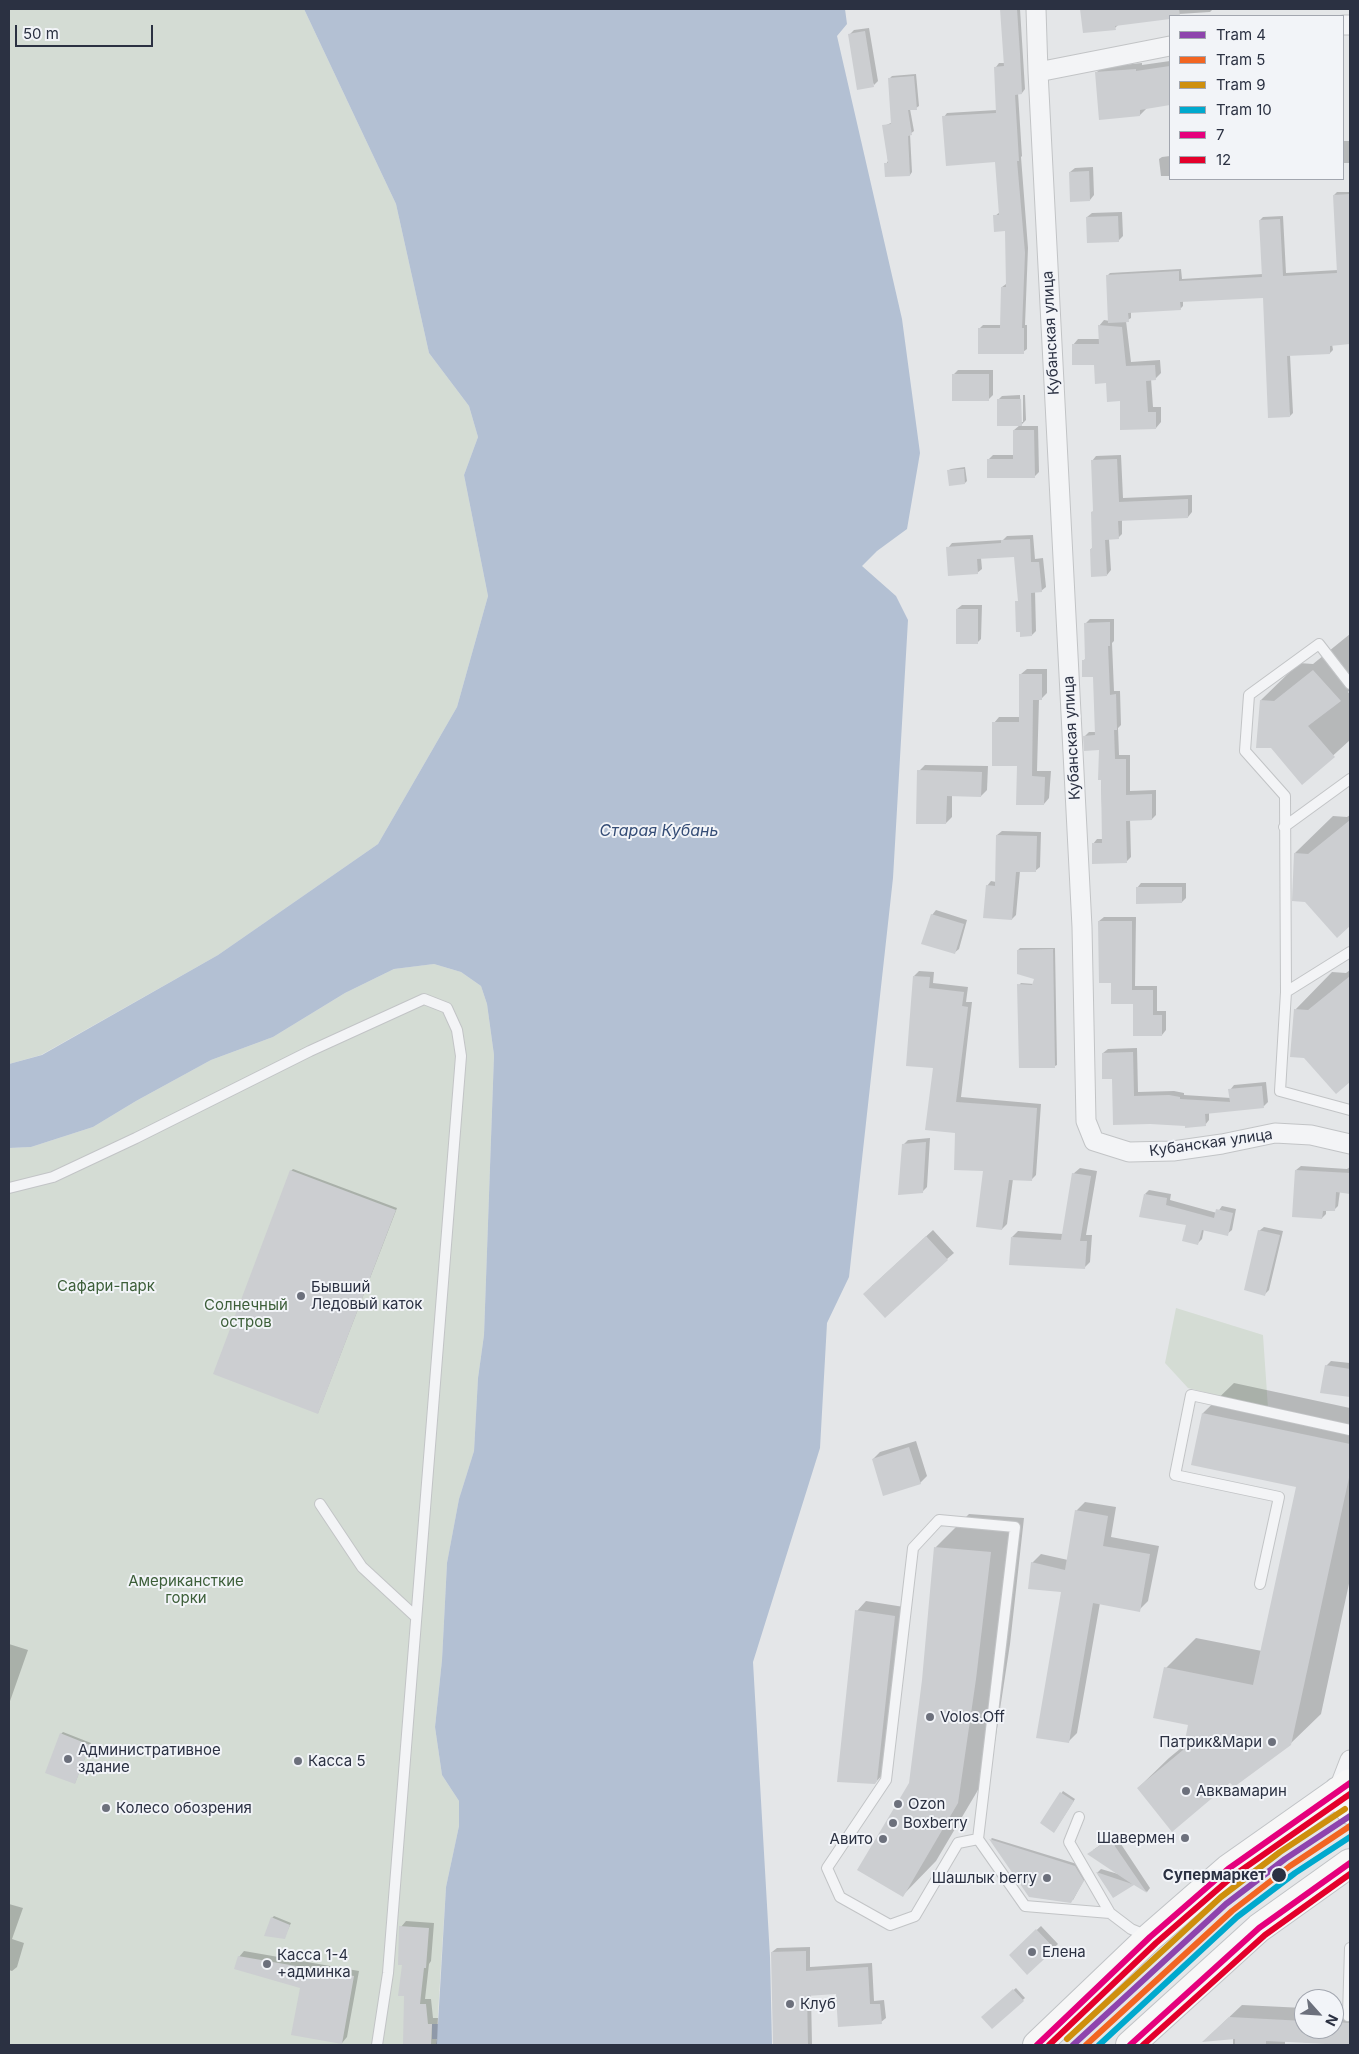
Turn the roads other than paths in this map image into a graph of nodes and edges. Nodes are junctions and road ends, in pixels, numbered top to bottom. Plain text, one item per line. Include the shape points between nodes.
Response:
1 (1036, 9) edge
2 (1169, 46) edge
3 (1038, 72) junction
4 (1350, 684) edge
5 (1350, 779) edge
6 (1284, 827) junction
7 (1350, 952) edge
8 (1286, 992) junction
9 (1350, 1110) edge
10 (1350, 1144) edge
11 (9, 1188) edge
12 (1350, 1430) edge
13 (320, 1504) dead end
14 (1260, 1584) dead end
15 (415, 1616) junction
16 (1350, 1760) edge
17 (1346, 1794) edge
18 (1079, 1817) dead end
19 (978, 1839) junction
20 (1350, 1863) edge
21 (1110, 1913) junction
22 (1150, 1937) junction
23 (1350, 1948) edge
24 (1348, 2016) dead end
25 (377, 2045) edge
26 (1037, 2045) edge
27 (1130, 2045) edge

1 - 3 street, Кубанская улица
2 - 3 street
3 - 10 street, Кубанская улица via 1082,927 1086,1122 1094,1141 1129,1152 1183,1150 1275,1133 1311,1135
4 - 6 lane via 1319,644 1249,695 1245,751 1285,796
5 - 6 lane
6 - 8 lane
7 - 8 lane
8 - 9 lane via 1280,1091
11 - 15 lane via 53,1177 424,999 447,1008 457,1030 461,1056
12 - 14 lane via 1191,1395 1174,1475 1278,1498
13 - 15 lane via 362,1567
15 - 25 lane via 388,1973
16 - 17 street
17 - 22 main road via 1228,1869
18 - 21 lane via 1069,1842
19 - 19 lane via 1015,1526 939,1520 913,1548 886,1780 827,1868 840,1898 890,1925 915,1916 958,1843
19 - 21 lane via 1026,1906
20 - 27 main road via 1258,1928
21 - 22 lane via 1131,1929
22 - 26 main road
23 - 24 lane

